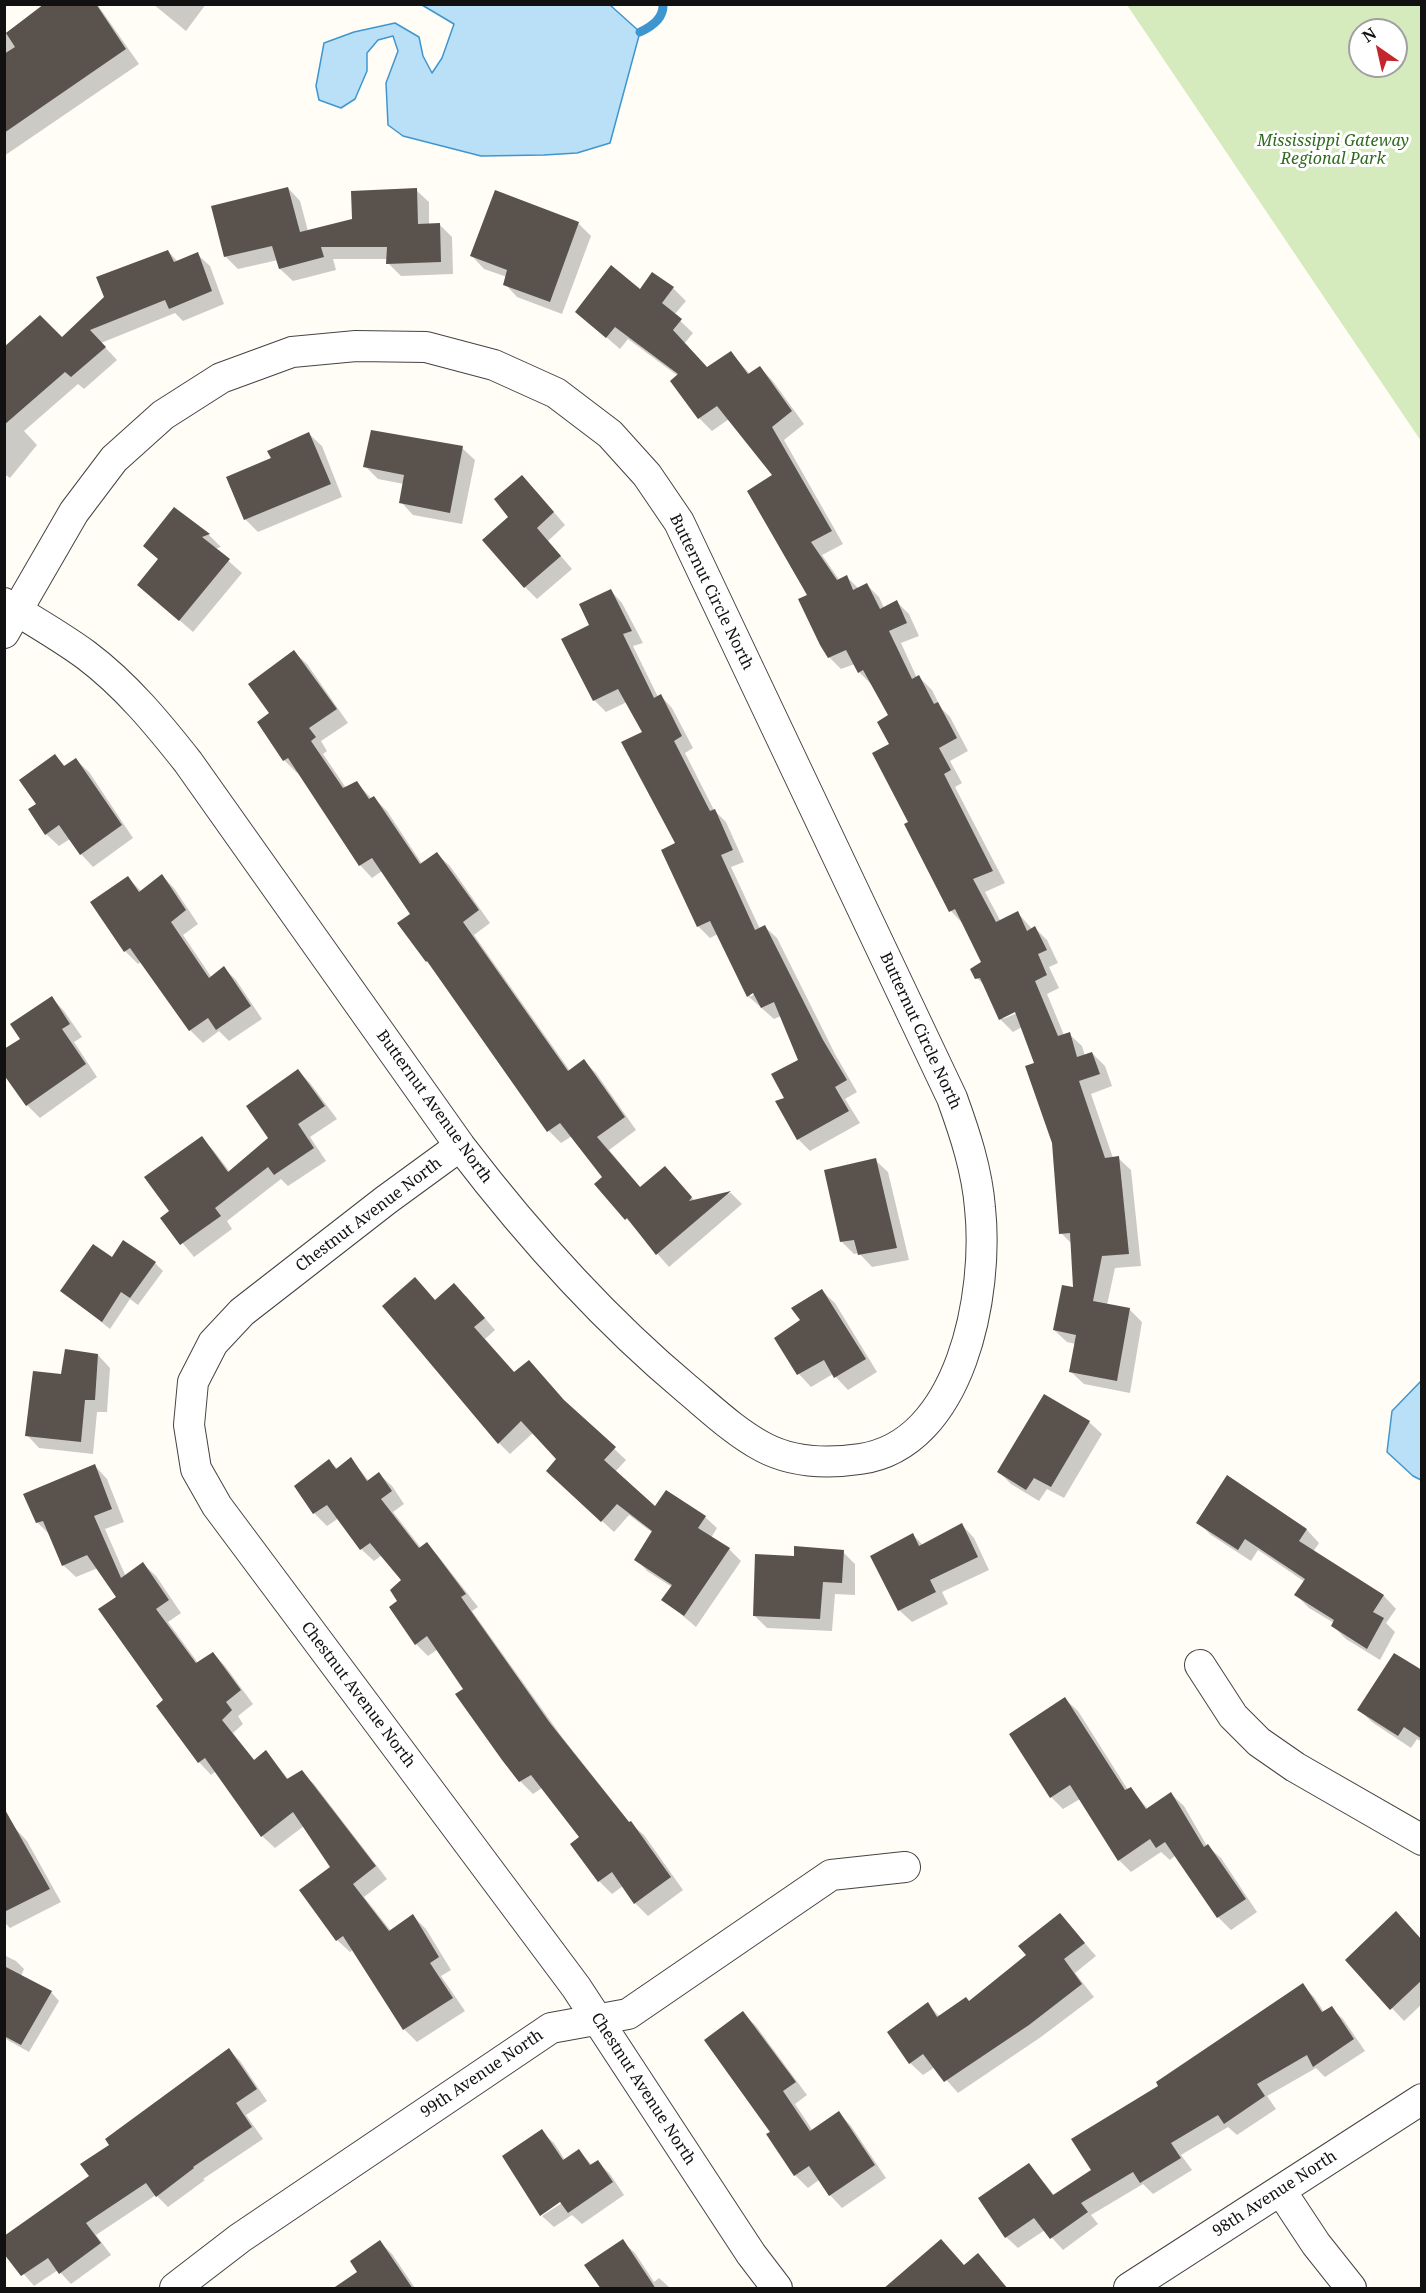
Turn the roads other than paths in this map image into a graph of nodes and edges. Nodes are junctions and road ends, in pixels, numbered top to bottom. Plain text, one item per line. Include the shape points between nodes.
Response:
1 (9, 616) edge
2 (460, 1146) junction
3 (936, 1409) joint
4 (1200, 1665) dead end
5 (1422, 1840) edge
6 (905, 1867) dead end
7 (597, 2018) junction
8 (1422, 2099) edge
9 (1281, 2191) junction
10 (175, 2289) edge
11 (777, 2289) edge
12 (1129, 2289) edge
13 (1351, 2289) edge

1 - 2 street, Butternut Avenue North via 87,656 151,715 195,771
1 - 3 street, Butternut Circle North via 74,512 114,459 163,415 221,378 292,352 356,346 426,347 494,365 556,393 610,434 647,475 679,522 952,1098 968,1142 980,1208 983,1249 979,1289 962,1357
2 - 3 street, Butternut Avenue North via 520,1223 613,1322 719,1416 763,1447 788,1457 829,1463 868,1458 893,1448 922,1429
2 - 7 street, Chestnut Avenue North via 242,1312 213,1343 193,1382 189,1425 195,1469 217,1506
4 - 5 street via 1233,1716 1259,1742
6 - 7 street, 99th Avenue North via 831,1875 628,2014
7 - 10 street, 99th Avenue North via 551,2028 240,2238
7 - 11 street, Chestnut Avenue North
8 - 9 street, 98th Avenue North
9 - 12 street, 98th Avenue North
9 - 13 street

